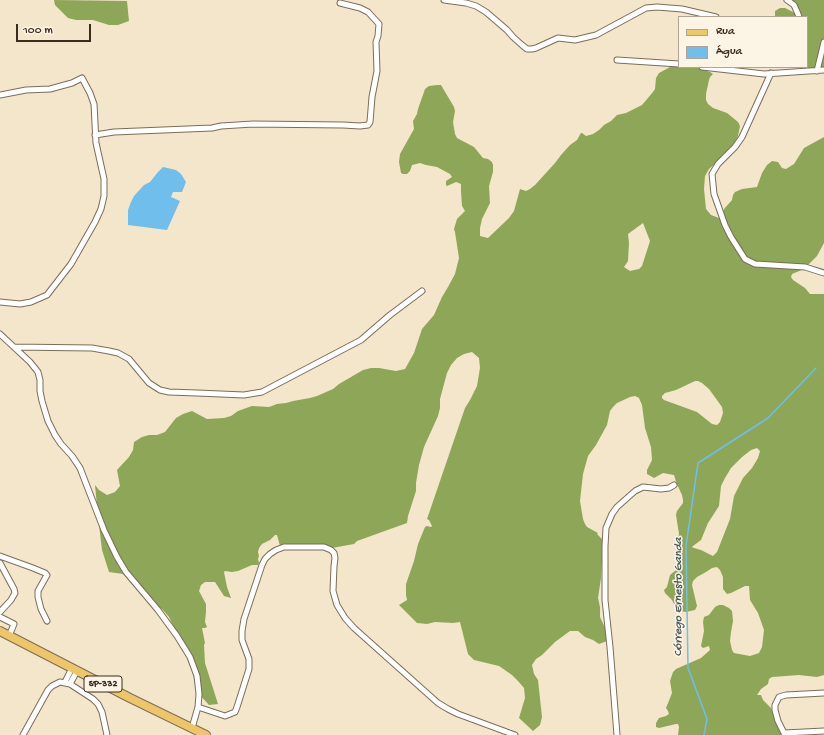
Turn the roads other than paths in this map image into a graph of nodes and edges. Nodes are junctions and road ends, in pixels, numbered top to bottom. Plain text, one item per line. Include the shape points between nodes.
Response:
1 (444, 0) edge
2 (787, 0) edge
3 (340, 3) dead end
4 (712, 16) edge
5 (799, 16) edge
6 (824, 42) edge
7 (617, 60) dead end
8 (678, 64) edge
9 (711, 68) edge
10 (767, 68) dead end
11 (824, 70) edge
12 (818, 71) junction
13 (770, 73) junction
14 (0, 95) edge
15 (95, 135) junction
16 (824, 273) edge
17 (422, 291) dead end
18 (0, 302) edge
19 (0, 334) edge
20 (14, 347) junction
21 (674, 486) dead end
22 (0, 556) edge
23 (0, 563) edge
24 (0, 612) edge
25 (0, 617) edge
26 (47, 621) dead end
27 (0, 631) edge
28 (9, 636) junction
29 (75, 670) junction
30 (68, 684) junction
31 (824, 693) edge
32 (198, 707) junction
33 (192, 728) junction
34 (824, 731) edge
35 (785, 734) edge
36 (23, 735) edge
37 (107, 735) edge
38 (206, 735) edge
39 (515, 735) edge
40 (617, 735) edge

1 - 4 street via 476,6 527,49 532,50 558,38 575,40 596,35 646,8 682,9
2 - 5 street via 794,5
3 - 15 street via 368,12 379,24 376,42 377,72 368,124 245,125
6 - 12 street
7 - 8 street
9 - 13 street
10 - 13 street
11 - 12 street
12 - 13 street
13 - 16 street via 742,137 714,169 714,194 725,225 745,259 755,264 805,267
14 - 15 street via 50,89 82,78 92,99
15 - 18 street via 104,179 104,196 101,209 88,236 71,264 47,295 20,304
17 - 20 street via 361,340 262,392 244,395 160,390 149,383 129,359 109,351 92,348
19 - 20 street
20 - 32 street via 38,372 48,421 61,444 80,468 116,557 158,610 190,657 199,685
21 - 40 street via 661,489 643,487 635,491 617,507 606,528 605,600
22 - 26 street via 47,575 38,591 41,609
23 - 24 street via 15,593
25 - 28 street via 14,624
27 - 28 main road, SP-332
28 - 29 main road, SP-332
29 - 30 street
29 - 33 main road, SP-332
30 - 36 street via 60,682 48,690
30 - 37 street via 98,704
31 - 35 street via 779,697 775,710
32 - 33 street
32 - 39 street via 225,716 235,712 249,669 249,659 242,640 243,625 265,559 284,547 324,548 334,553 333,592 337,605 354,628 438,703 458,714
33 - 38 main road, SP-332
34 - 35 street

